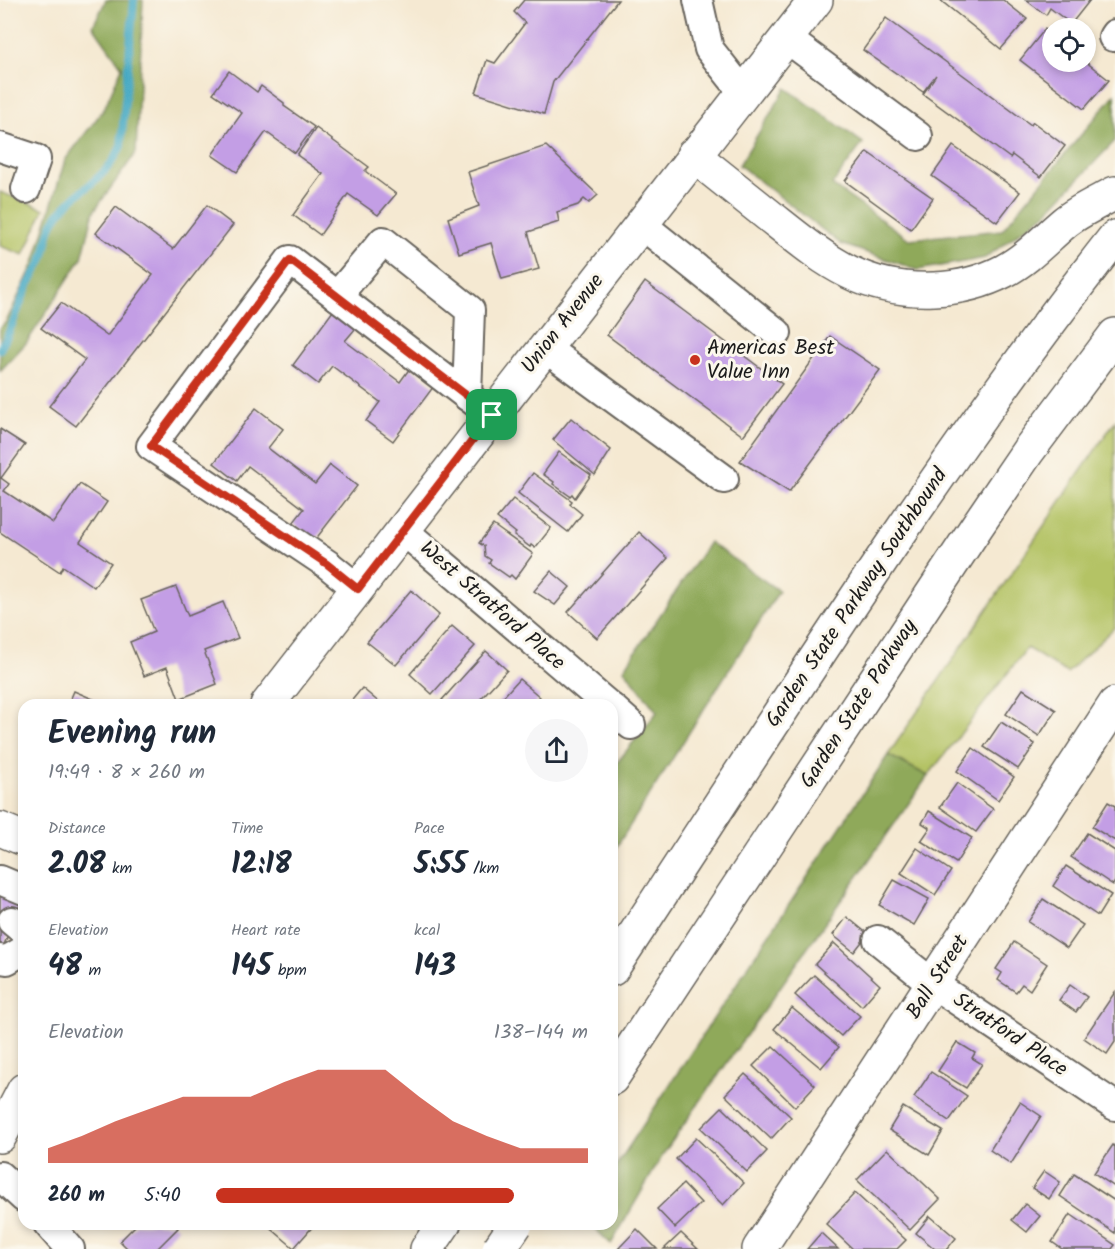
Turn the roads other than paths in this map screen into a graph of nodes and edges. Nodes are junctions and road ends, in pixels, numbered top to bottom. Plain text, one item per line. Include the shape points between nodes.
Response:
1 (698, 0) edge
2 (816, 0) edge
3 (786, 38) junction
4 (743, 92) junction
5 (918, 136) dead end
6 (0, 147) edge
7 (693, 155) junction
8 (26, 189) dead end
9 (1115, 193) edge
10 (641, 224) junction
11 (1115, 237) edge
12 (337, 296) junction
13 (777, 333) dead end
14 (1115, 335) edge
15 (544, 348) junction
16 (480, 405) junction
17 (723, 480) dead end
18 (404, 531) junction
19 (358, 589) junction
20 (272, 699) edge
21 (601, 699) edge
22 (1113, 712) edge
23 (0, 828) edge
24 (18, 836) edge
25 (0, 880) edge
26 (18, 888) edge
27 (878, 940) dead end
28 (18, 954) edge
29 (0, 959) edge
30 (618, 960) edge
31 (933, 984) junction
32 (618, 1069) edge
33 (18, 1102) edge
34 (1115, 1106) edge
35 (0, 1136) edge
36 (0, 1176) edge
37 (18, 1192) edge
38 (53, 1230) edge
39 (505, 1230) edge
40 (512, 1230) edge
41 (70, 1249) edge
42 (499, 1249) edge
43 (525, 1249) edge
44 (759, 1249) edge

1 - 4 street via 709,49
2 - 3 main road, Union Avenue
3 - 4 main road, Union Avenue
3 - 5 street
4 - 7 main road, Union Avenue
6 - 8 street via 36,159
7 - 9 main road via 823,257 859,277 899,289 943,289 1002,272 1066,221
7 - 10 main road, Union Avenue
10 - 13 street
10 - 15 main road, Union Avenue
11 - 30 main road, Garden State Parkway Southbound via 934,482
12 - 16 street
12 - 16 street via 383,241 470,310
12 - 19 street via 290,260 151,446
14 - 32 main road, Garden State Parkway via 977,526
15 - 16 main road, Union Avenue
15 - 17 street
16 - 18 main road, Union Avenue
18 - 19 main road, Union Avenue
18 - 21 street, West Stratford Place
19 - 20 main road, Union Avenue
22 - 31 main road, Ball Street
23 - 24 main road
25 - 26 street
27 - 31 street, Stratford Place
28 - 29 street
31 - 34 street, Stratford Place
31 - 44 main road, Ball Street
33 - 35 main road
36 - 37 street
38 - 41 street
39 - 43 main road
40 - 42 main road, bridge

